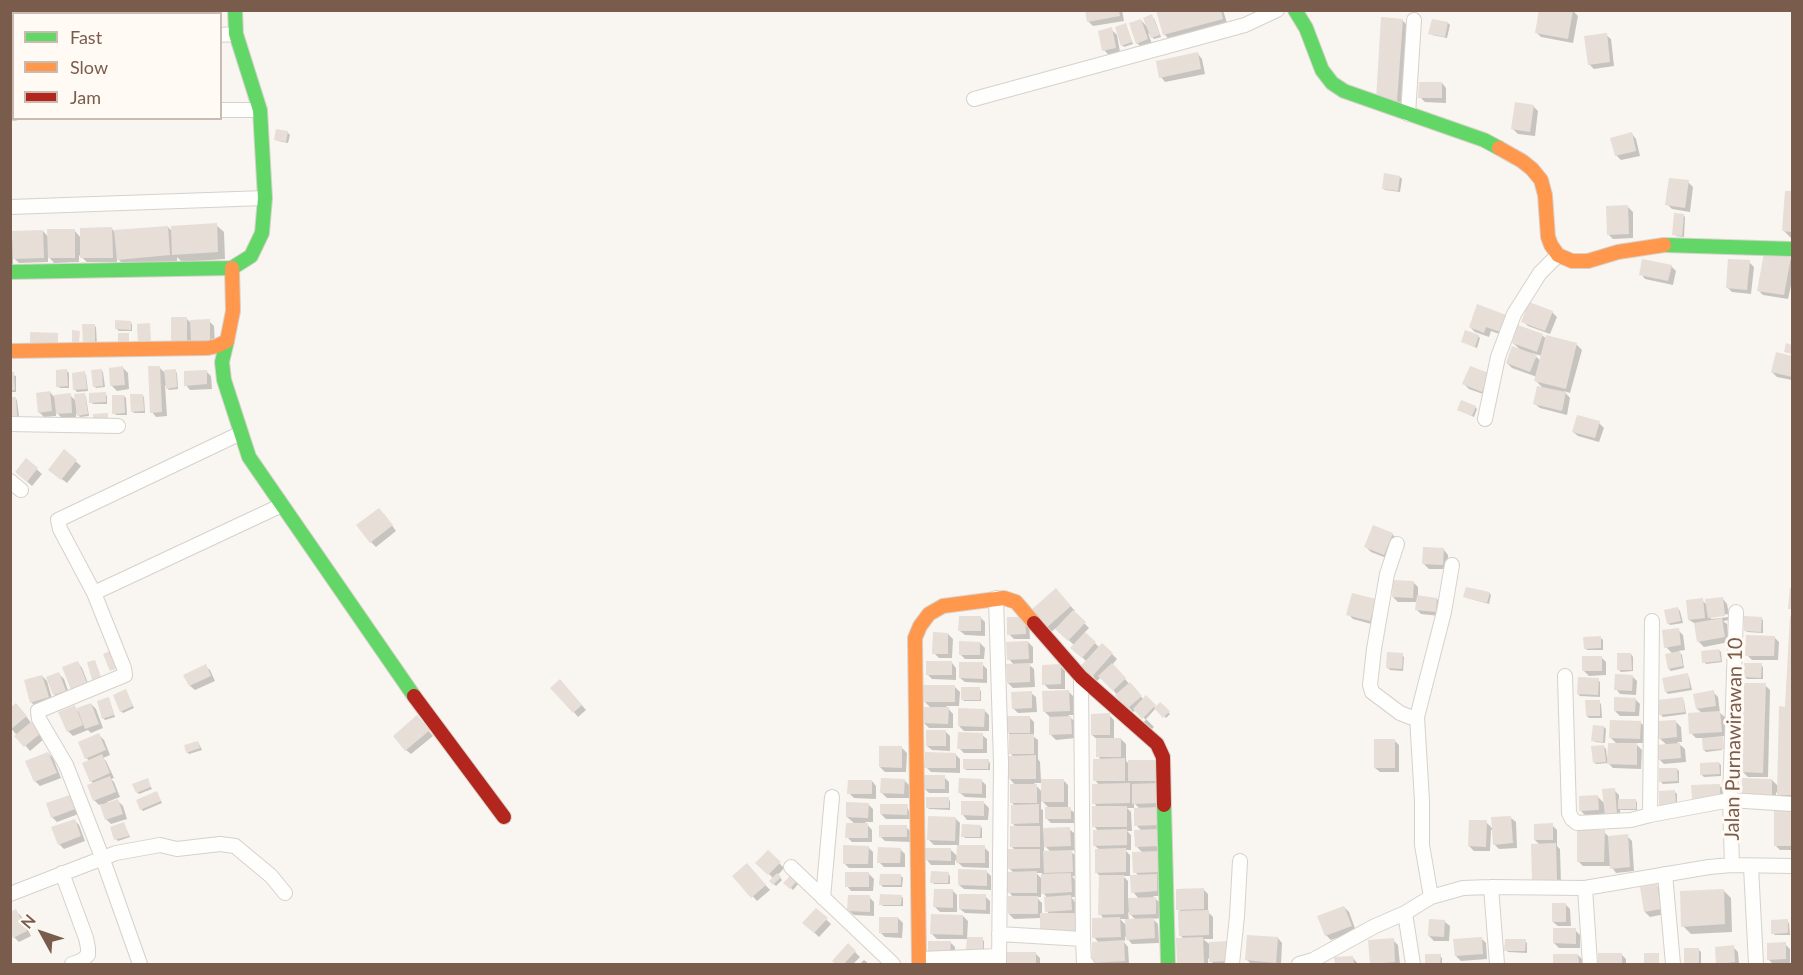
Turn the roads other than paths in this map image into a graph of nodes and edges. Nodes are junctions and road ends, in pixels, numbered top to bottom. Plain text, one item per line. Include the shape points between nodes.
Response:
1 (235, 10) edge
2 (1277, 10) edge
3 (1295, 10) edge
4 (1414, 20) dead end
5 (236, 34) junction
6 (222, 35) edge
7 (974, 99) dead end
8 (222, 110) edge
9 (260, 110) junction
10 (1408, 114) junction
11 (265, 198) junction
12 (10, 207) edge
13 (1792, 249) edge
14 (1558, 255) junction
15 (232, 268) junction
16 (10, 272) edge
17 (227, 341) junction
18 (10, 351) edge
19 (1485, 419) dead end
20 (10, 424) edge
21 (118, 426) dead end
22 (241, 433) junction
23 (282, 505) junction
24 (1397, 544) dead end
25 (1452, 565) dead end
26 (94, 593) junction
27 (996, 598) junction
28 (1736, 612) dead end
29 (1652, 621) dead end
30 (1565, 676) dead end
31 (1082, 677) junction
32 (1417, 717) junction
33 (832, 797) dead end
34 (1730, 800) junction
35 (1792, 804) edge
36 (1650, 815) junction
37 (504, 817) dead end
38 (102, 857) junction
39 (1240, 861) dead end
40 (1732, 865) junction
41 (1792, 866) edge
42 (791, 867) dead end
43 (1751, 867) junction
44 (62, 873) junction
45 (1665, 874) junction
46 (1491, 887) junction
47 (1586, 888) junction
48 (285, 893) dead end
49 (10, 894) edge
50 (1431, 897) junction
51 (823, 898) junction
52 (1405, 913) junction
53 (999, 934) junction
54 (1083, 939) junction
55 (1327, 958) edge
56 (999, 960) edge
57 (919, 962) edge
58 (72, 964) edge
59 (140, 964) edge
60 (893, 964) edge
61 (1087, 964) edge
62 (1168, 964) edge
63 (1232, 964) edge
64 (1299, 964) edge
65 (1413, 964) edge
66 (1497, 964) edge
67 (1590, 964) edge
68 (1673, 964) edge
69 (1756, 964) edge

1 - 5 street
2 - 7 street via 1245,25
3 - 10 street via 1322,70 1332,83
4 - 10 street
5 - 6 street
5 - 9 street
8 - 9 street
9 - 11 street
10 - 14 street via 1484,140 1532,169 1541,180 1548,237
11 - 12 street
11 - 15 street via 262,233 251,256
13 - 14 street via 1670,244 1588,261 1572,261
14 - 19 street via 1540,273 1514,314 1498,357
15 - 16 street
15 - 17 street via 233,311
17 - 18 street via 208,348
17 - 22 street via 222,362 224,380
20 - 21 street
22 - 23 street via 249,457
22 - 26 street via 58,520
23 - 26 street
23 - 37 street via 401,678
24 - 32 street via 1387,574 1370,689 1400,713
25 - 32 street
26 - 38 street via 125,675 38,711 66,765
27 - 31 street via 1016,602
27 - 53 street via 1001,763
27 - 57 street via 943,606 929,614 915,638
28 - 34 street, Jalan Purnawirawan 10
29 - 36 street
30 - 36 street via 1572,819 1577,823
31 - 54 street
31 - 62 street via 1157,744 1163,757
32 - 50 street via 1422,845
33 - 51 street
34 - 35 street
34 - 36 street
34 - 40 street, Jalan Purnawirawan 10
38 - 44 street
38 - 48 street via 160,845 177,849 235,846
38 - 59 street
39 - 63 street
40 - 43 street
40 - 45 street
41 - 43 street
42 - 51 street
43 - 69 street
44 - 49 street
44 - 58 street via 88,948 88,954
45 - 47 street
45 - 68 street
46 - 47 street
46 - 50 street via 1463,888
46 - 66 street
47 - 67 street
50 - 52 street
51 - 60 street
52 - 55 street via 1375,926
52 - 65 street
53 - 54 street
53 - 56 street
54 - 61 street
55 - 64 street
56 - 57 street

